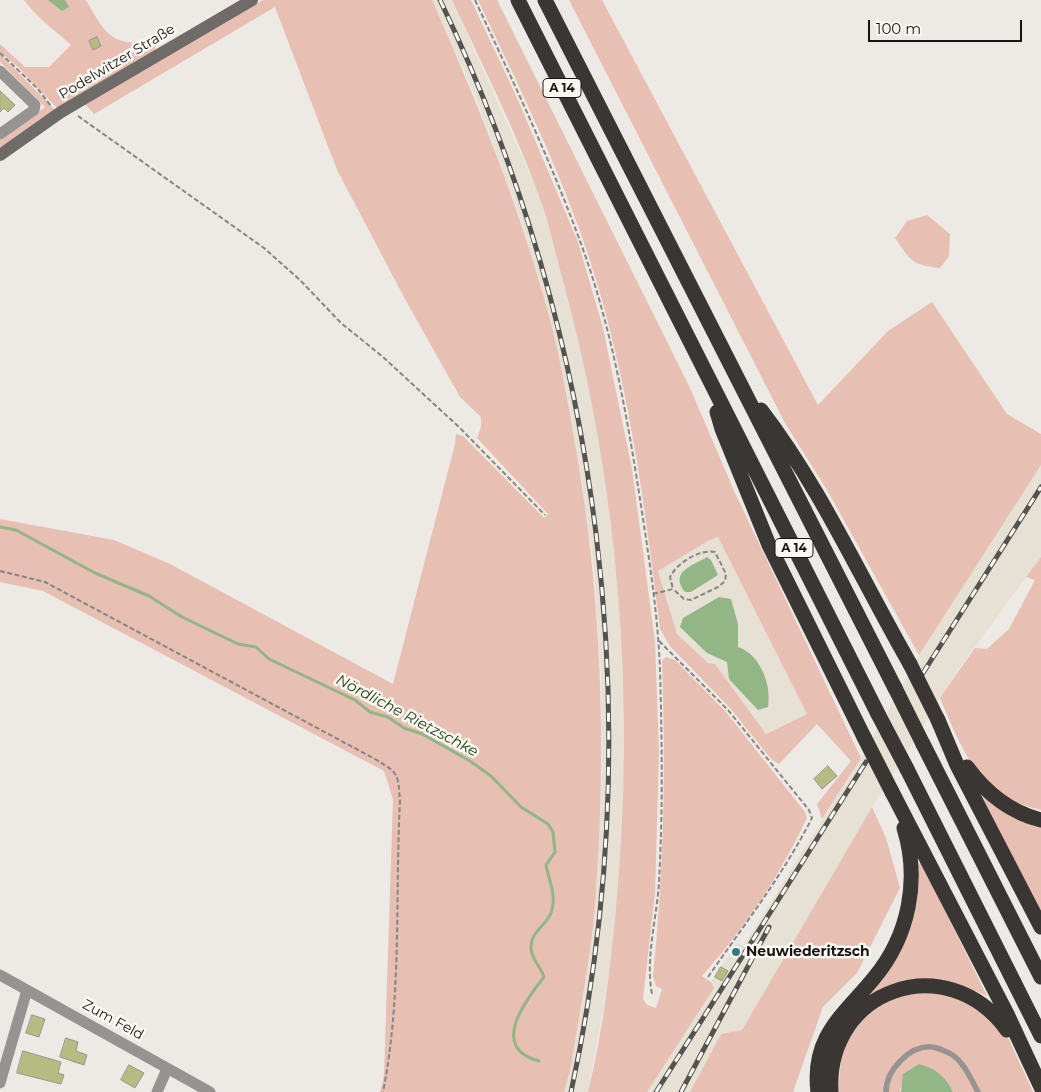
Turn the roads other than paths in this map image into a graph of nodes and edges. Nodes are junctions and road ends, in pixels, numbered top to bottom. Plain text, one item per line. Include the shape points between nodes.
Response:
1 (252, 0) edge
2 (518, 0) edge
3 (545, 0) edge
4 (0, 71) edge
5 (0, 134) edge
6 (0, 155) edge
7 (739, 381) junction
8 (709, 382) junction
9 (938, 720) junction
10 (892, 793) junction
11 (1041, 820) edge
12 (1041, 927) edge
13 (0, 974) edge
14 (1041, 977) edge
15 (27, 990) junction
16 (1041, 1036) edge
17 (1028, 1060) junction
18 (167, 1069) junction
19 (0, 1083) edge
20 (1041, 1087) edge
21 (157, 1092) edge
22 (210, 1092) edge
23 (818, 1092) edge
24 (831, 1092) edge
25 (886, 1092) edge
26 (978, 1092) edge

1 - 6 street, Podelwitzer Straße via 64,111
2 - 8 highway, A 14
3 - 7 highway, A 14
4 - 5 street via 35,105 34,110
7 - 9 highway, bridge via 783,438 827,512
7 - 14 highway, A 14, bridge
8 - 10 highway, bridge via 722,429 769,545
8 - 16 highway, A 14, bridge
9 - 11 highway via 964,764 983,788 1016,811
9 - 12 highway via 957,765
10 - 17 highway
10 - 23 highway via 908,842 912,874 910,900 894,950 874,978 838,1017 826,1037 819,1062
13 - 15 street, Zum Feld
15 - 18 street, Zum Feld
15 - 19 street
17 - 20 highway
17 - 24 highway via 1002,1022 973,997 952,988 914,986 885,994 852,1019 834,1055
18 - 21 street
18 - 22 street, Zum Feld
25 - 26 lane via 890,1076 899,1062 912,1052 932,1047 952,1054 967,1070

